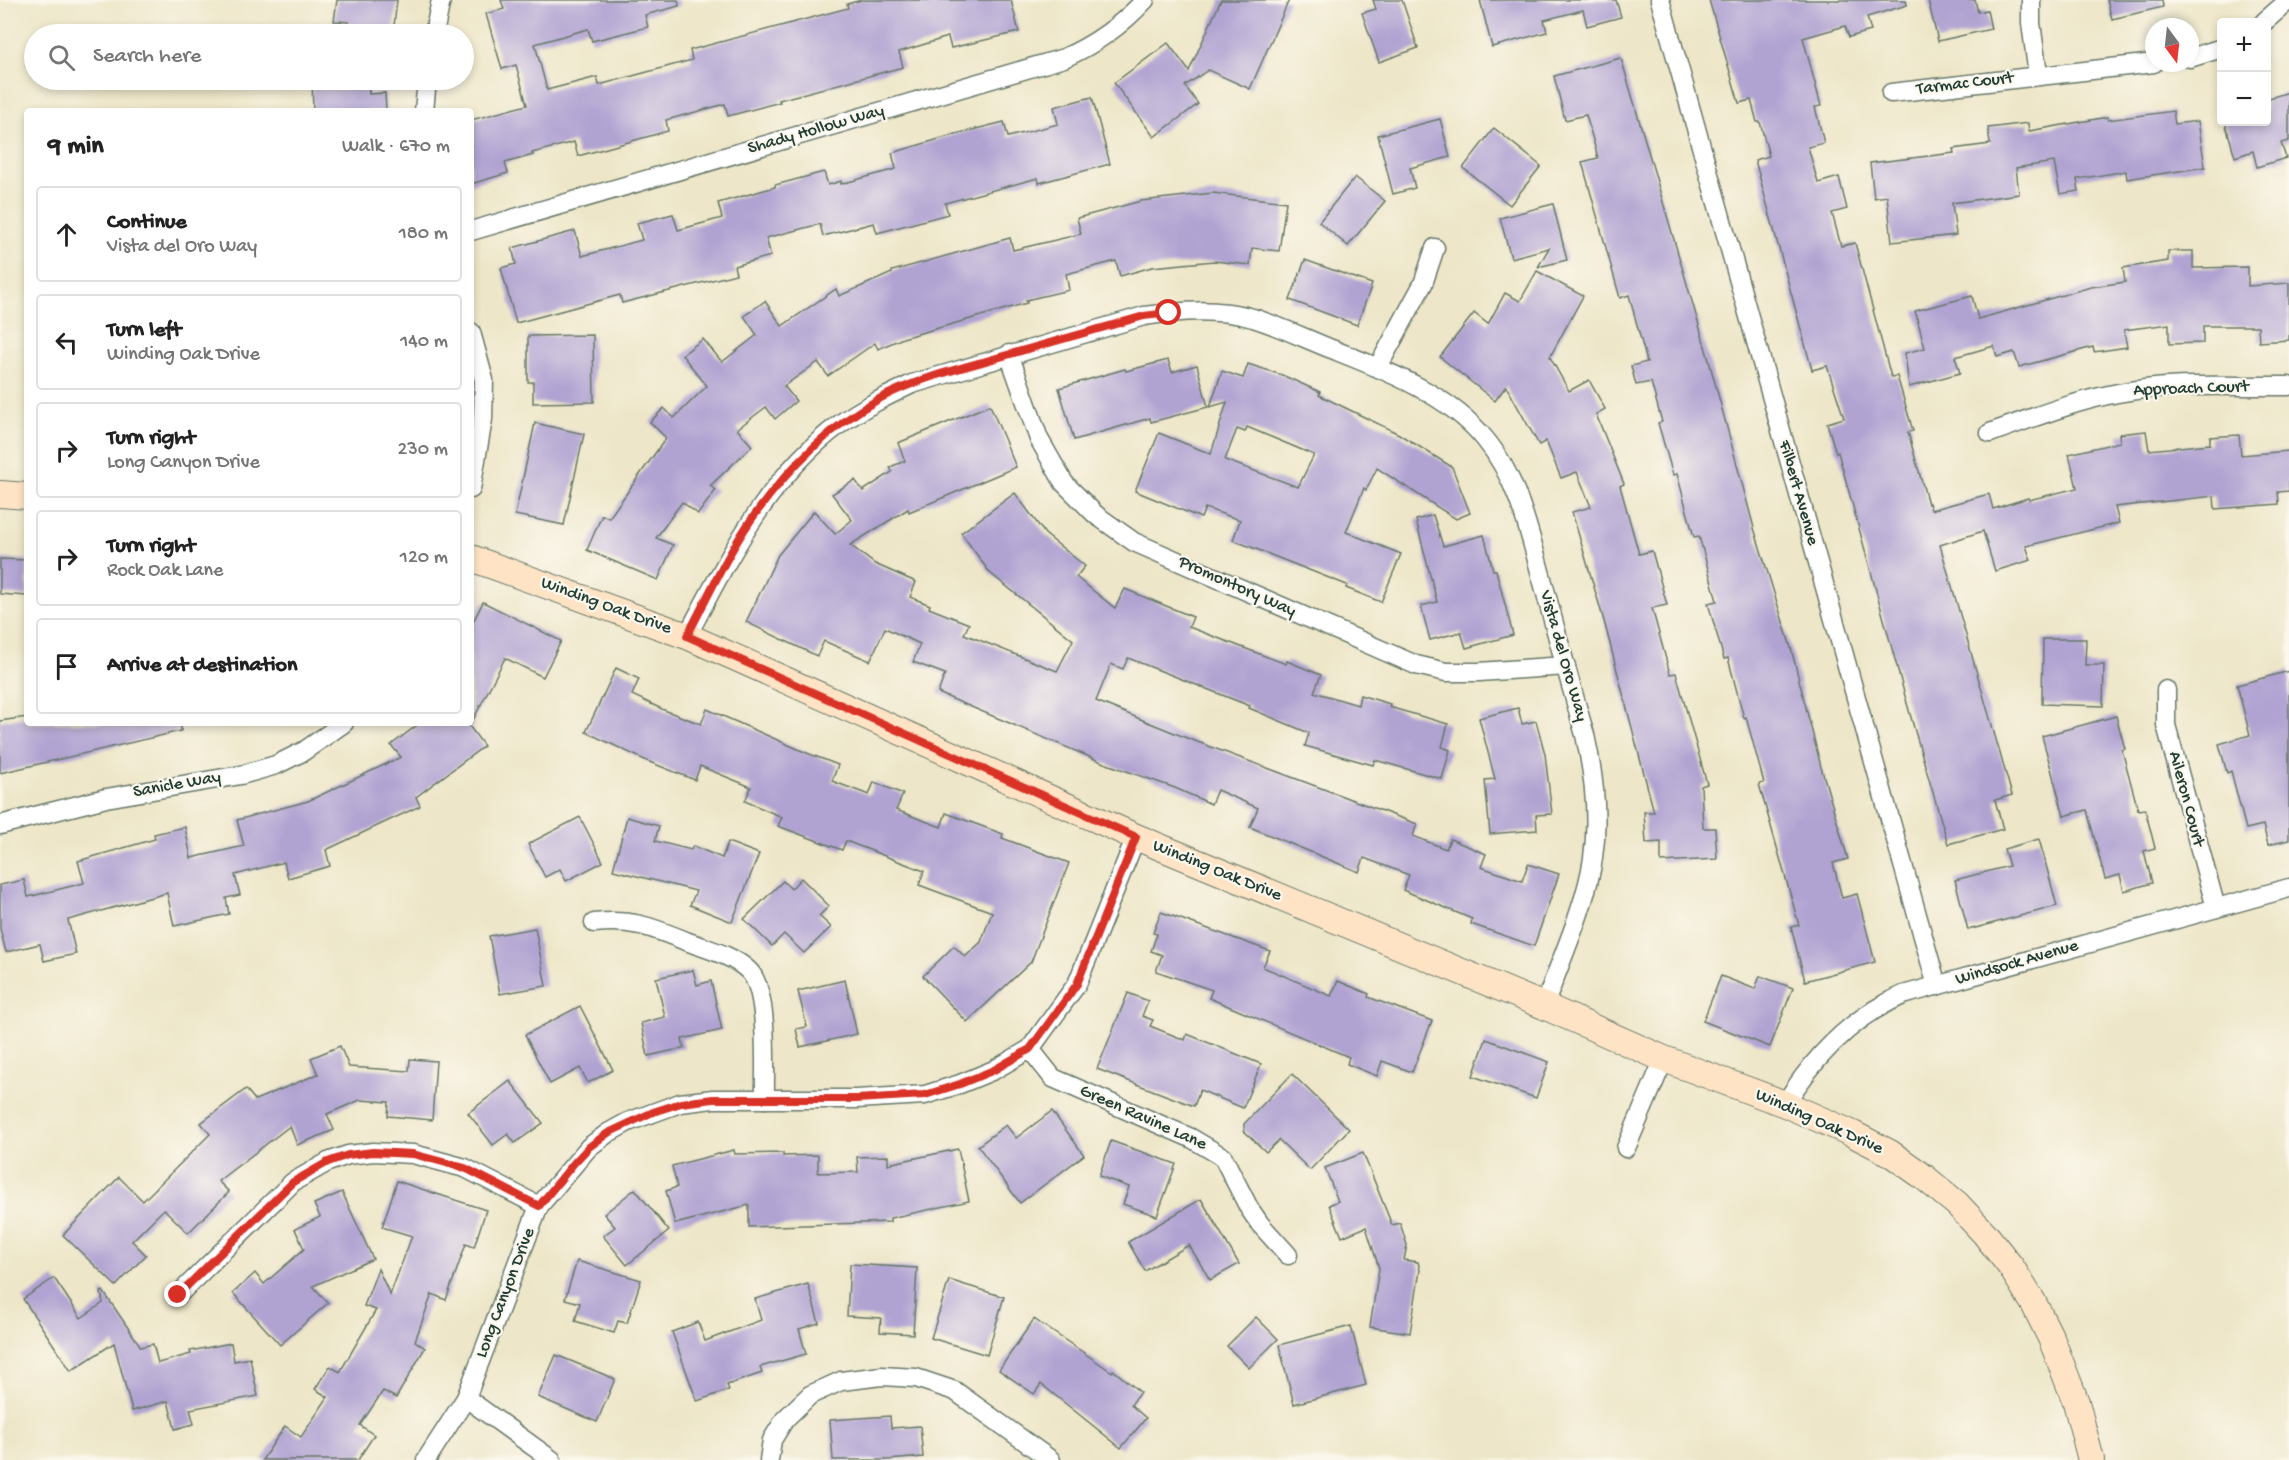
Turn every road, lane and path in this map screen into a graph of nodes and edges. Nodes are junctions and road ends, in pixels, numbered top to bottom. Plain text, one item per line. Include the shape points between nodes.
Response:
1 (441, 0) edge
2 (1145, 0) edge
3 (1660, 0) edge
4 (2031, 0) edge
5 (2289, 0) edge
6 (2269, 18) edge
7 (436, 24) edge
8 (2217, 49) edge
9 (2199, 54) edge
10 (2145, 64) edge
11 (2038, 75) junction
12 (426, 90) edge
13 (1891, 93) dead end
14 (424, 108) edge
15 (474, 230) edge
16 (1435, 248) dead end
17 (474, 343) edge
18 (1009, 354) junction
19 (1378, 367) junction
20 (2289, 386) edge
21 (1990, 433) dead end
22 (474, 472) edge
23 (0, 494) edge
24 (24, 496) edge
25 (474, 559) edge
26 (687, 636) junction
27 (1566, 666) junction
28 (2166, 690) dead end
29 (340, 726) edge
30 (0, 825) edge
31 (1136, 837) junction
32 (2289, 888) edge
33 (2216, 908) junction
34 (594, 922) dead end
35 (1937, 986) junction
36 (1545, 1006) junction
37 (1030, 1049) junction
38 (1664, 1059) junction
39 (765, 1099) junction
40 (1785, 1104) junction
41 (1626, 1148) dead end
42 (539, 1206) junction
43 (1288, 1255) dead end
44 (178, 1295) dead end
45 (466, 1398) junction
46 (426, 1460) edge
47 (552, 1460) edge
48 (769, 1460) edge
49 (1051, 1460) edge
50 (2091, 1460) edge

1 - 7 street
2 - 15 street, Shady Hollow Way via 1113,31 1064,58
3 - 35 street, Filbert Avenue
4 - 11 street
5 - 6 street
8 - 9 street
10 - 11 street, Tarmac Court
11 - 13 street, Tarmac Court
12 - 14 street
16 - 19 street via 1423,284
17 - 22 street via 484,380 483,419
18 - 19 street, Vista del Oro Way via 1144,316 1209,311 1253,318
18 - 26 street, Vista del Oro Way via 912,384 839,425 804,456 751,520
18 - 27 street, Promontory Way via 1039,439 1064,483 1096,515 1134,542 1416,665 1446,672
19 - 27 street, Vista del Oro Way via 1463,417 1485,438 1503,465 1522,510
20 - 21 street, Approach Court via 2162,387 2118,393
23 - 24 street
25 - 26 street, Winding Oak Drive
26 - 31 street, Winding Oak Drive
27 - 36 street, Vista del Oro Way via 1593,771 1593,859 1582,903
28 - 33 street, Aileron Court via 2166,725
29 - 30 street, Sanicle Way via 276,765 241,775 106,798
31 - 36 street, Winding Oak Drive
31 - 37 street, Long Canyon Drive via 1077,984
32 - 33 street, Windsock Avenue
33 - 35 street, Windsock Avenue
34 - 39 street via 642,924 733,959 750,971 763,1003
35 - 40 street, Windsock Avenue via 1885,1003 1854,1023 1802,1076
36 - 38 street, Winding Oak Drive
37 - 39 street, Long Canyon Drive via 994,1070 925,1095
37 - 43 street, Green Ravine Lane via 1053,1078 1191,1138 1223,1157 1248,1208
38 - 40 street, Winding Oak Drive
38 - 41 street
39 - 42 street, Long Canyon Drive via 681,1103 628,1122 589,1147
40 - 50 street, Winding Oak Drive via 1890,1153 1957,1204 1985,1234 2011,1267 2051,1338 2076,1402
42 - 44 street via 465,1168 413,1154 348,1155 293,1182
42 - 45 street, Long Canyon Drive
45 - 46 street, Long Canyon Drive
45 - 47 street
48 - 49 street via 772,1440 785,1419 810,1395 841,1381 882,1376 916,1378 955,1391

